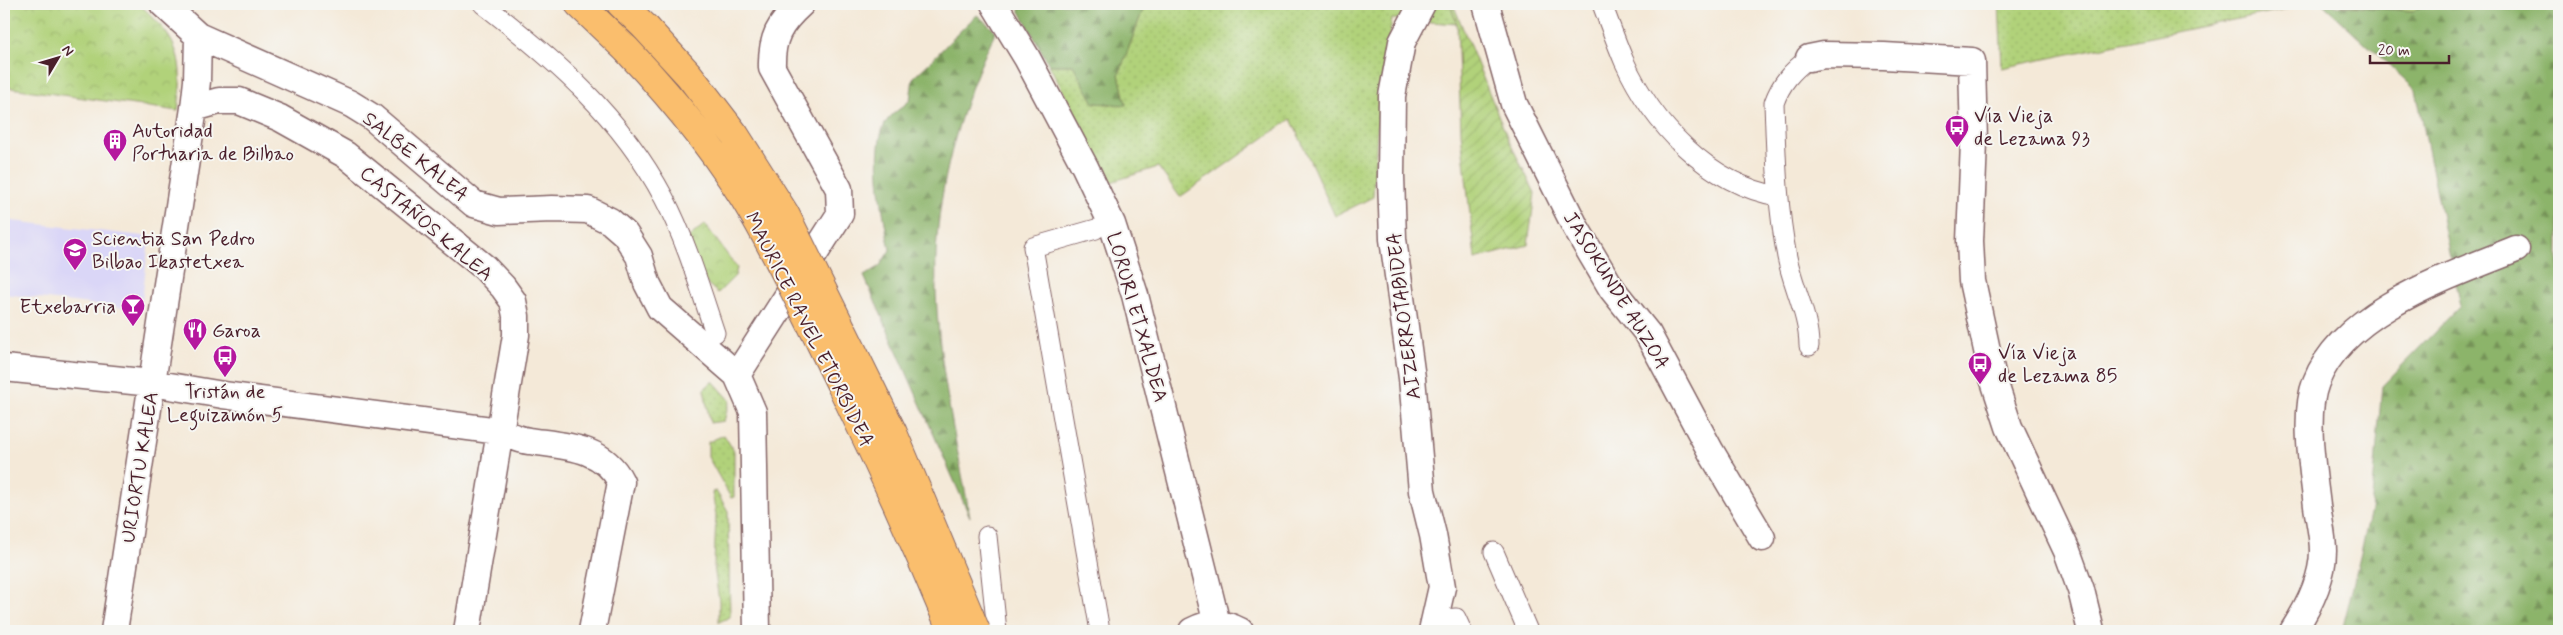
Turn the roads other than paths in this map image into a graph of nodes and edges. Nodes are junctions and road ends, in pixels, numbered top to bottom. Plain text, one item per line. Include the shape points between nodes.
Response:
1 (164, 4) edge
2 (483, 4) edge
3 (621, 4) edge
4 (801, 4) edge
5 (994, 4) edge
6 (1422, 4) edge
7 (1486, 4) edge
8 (1602, 4) edge
9 (581, 5) edge
10 (198, 36) junction
11 (1809, 58) joint
12 (194, 108) junction
13 (1778, 196) junction
14 (1096, 229) dead end
15 (2516, 249) dead end
16 (715, 333) dead end
17 (1809, 346) dead end
18 (4, 368) edge
19 (737, 375) junction
20 (152, 383) junction
21 (499, 431) junction
22 (987, 536) dead end
23 (1762, 538) dead end
24 (1494, 552) dead end
25 (1434, 625) edge
26 (1228, 627) edge
27 (114, 631) edge
28 (467, 631) edge
29 (592, 631) edge
30 (757, 631) edge
31 (952, 631) edge
32 (976, 631) edge
33 (997, 631) edge
34 (1100, 631) edge
35 (1192, 631) edge
36 (1462, 631) edge
37 (1528, 631) edge
38 (2091, 631) edge
39 (2292, 631) edge

1 - 10 street, SALBE KALEA
2 - 16 street via 574,78 610,117 663,197 690,259
3 - 32 main road, MAURICE RAVEL ETORBIDEA, bridge via 683,68 735,134 785,214 893,433
4 - 19 street via 781,24 771,48 772,68 839,189 840,214
5 - 26 street, LORURI ETXALDEA via 1032,67 1112,224 1135,294
6 - 25 street, AIZERROTABIDEA via 1402,42 1392,96 1391,176 1393,239 1412,378 1422,491 1442,587
7 - 23 street, JASOKUNDE AUZOA via 1514,104 1576,228 1612,289 1648,334 1711,452
8 - 13 street via 1624,61 1641,92 1680,144 1725,177 1756,192
9 - 31 main road, MAURICE RAVEL ETORBIDEA, bridge via 659,84 722,166 755,217 798,296 872,450
10 - 12 street, URIORTU KALEA
10 - 19 street, SALBE KALEA via 351,104 474,204 499,211 588,210 610,221 639,256 660,308
11 - 13 street via 1779,87 1774,103
11 - 38 street via 1824,55 1972,61 1972,281 1993,378 2009,427 2067,551
12 - 20 street, URIORTU KALEA
12 - 21 street, CASTAÑOS KALEA via 219,101 239,102 280,118 346,156 484,267 503,287 513,301 516,335
13 - 17 street via 1788,260
14 - 34 street, LORURI ETXALDEA via 1033,247
15 - 39 street via 2425,287 2361,323 2344,341 2316,382 2310,436 2323,551 2319,577 2308,608
18 - 20 street
19 - 30 street via 753,412
20 - 21 street
20 - 27 street, URIORTU KALEA
21 - 28 street, CASTAÑOS KALEA
21 - 29 street via 527,441 556,443 592,453 608,462 621,482
22 - 33 street
24 - 37 street
25 - 36 street via 1456,618
26 - 35 street via 1202,626

